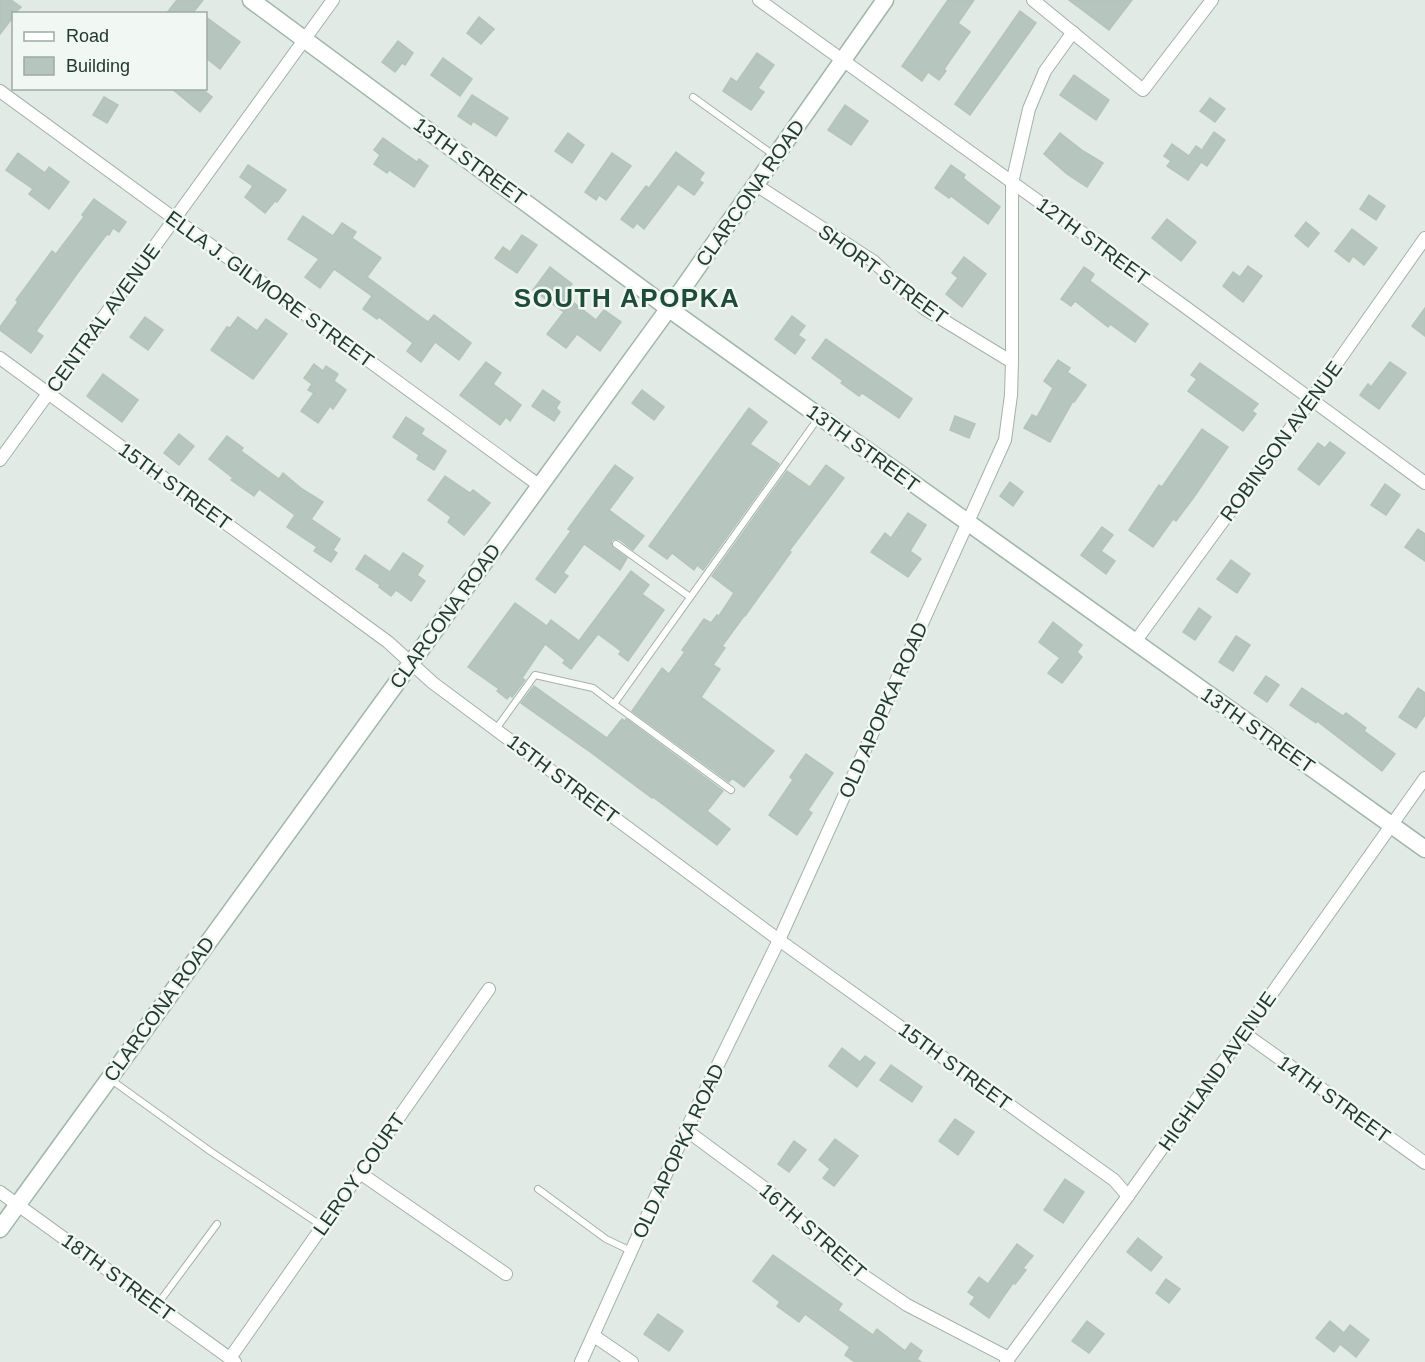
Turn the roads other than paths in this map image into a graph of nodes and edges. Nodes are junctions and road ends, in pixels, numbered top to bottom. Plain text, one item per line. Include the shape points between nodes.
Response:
1 (251, 0) edge
2 (333, 0) edge
3 (759, 0) edge
4 (885, 0) edge
5 (1033, 0) edge
6 (1212, 0) edge
7 (1073, 32) junction
8 (305, 40) junction
9 (843, 61) junction
10 (0, 91) edge
11 (693, 97) dead end
12 (776, 156) junction
13 (1012, 183) junction
14 (756, 185) junction
15 (174, 220) junction
16 (1425, 238) edge
17 (669, 308) junction
18 (0, 358) edge
19 (1012, 362) junction
20 (48, 393) junction
21 (1311, 400) junction
22 (819, 417) junction
23 (0, 460) edge
24 (1425, 483) edge
25 (540, 486) junction
26 (967, 523) junction
27 (616, 544) dead end
28 (690, 597) junction
29 (1135, 642) junction
30 (411, 662) junction
31 (614, 704) junction
32 (496, 729) junction
33 (1425, 777) edge
34 (731, 790) dead end
35 (1391, 825) junction
36 (1425, 849) edge
37 (779, 940) junction
38 (489, 989) dead end
39 (1244, 1033) junction
40 (109, 1078) junction
41 (686, 1130) junction
42 (1425, 1163) edge
43 (360, 1173) junction
44 (538, 1189) dead end
45 (0, 1192) edge
46 (1128, 1196) junction
47 (18, 1205) junction
48 (217, 1224) dead end
49 (322, 1226) junction
50 (0, 1229) edge
51 (632, 1251) junction
52 (506, 1275) dead end
53 (157, 1305) junction
54 (594, 1336) junction
55 (232, 1360) edge
56 (1007, 1360) edge
57 (581, 1362) edge
58 (632, 1362) edge

1 - 8 main road, 13TH STREET
2 - 8 street, CENTRAL AVENUE
3 - 9 street, 12TH STREET
4 - 9 main road, CLARCONA ROAD
5 - 7 street
6 - 7 street via 1143,90
7 - 13 street, OLD APOPKA ROAD via 1045,71 1029,109
8 - 15 street, CENTRAL AVENUE
8 - 17 main road, 13TH STREET
9 - 12 main road, CLARCONA ROAD
9 - 13 street, 12TH STREET
10 - 15 street, ELLA J. GILMORE STREET
11 - 12 lane
12 - 14 main road, CLARCONA ROAD
13 - 19 street, OLD APOPKA ROAD
13 - 21 street, 12TH STREET
14 - 17 main road, CLARCONA ROAD
14 - 19 street, SHORT STREET via 873,261 925,309
15 - 20 street, CENTRAL AVENUE
15 - 25 street, ELLA J. GILMORE STREET
16 - 21 street, ROBINSON AVENUE
17 - 22 main road, 13TH STREET
17 - 25 main road, CLARCONA ROAD
18 - 20 street, 15TH STREET
19 - 26 street, OLD APOPKA ROAD via 1005,440
20 - 23 street, CENTRAL AVENUE
20 - 30 street, 15TH STREET
21 - 24 street, 12TH STREET
21 - 29 street, ROBINSON AVENUE
22 - 26 main road, 13TH STREET
22 - 28 lane
25 - 30 main road, CLARCONA ROAD
26 - 29 main road, 13TH STREET
26 - 37 street, OLD APOPKA ROAD
27 - 28 lane
28 - 31 lane
29 - 35 main road, 13TH STREET
30 - 32 street, 15TH STREET
30 - 40 main road, CLARCONA ROAD
31 - 32 lane via 593,688 536,675
31 - 34 lane
32 - 37 street, 15TH STREET
33 - 35 street, HIGHLAND AVENUE
35 - 36 main road, 13TH STREET
35 - 39 street, HIGHLAND AVENUE
37 - 41 street, OLD APOPKA ROAD
37 - 46 street, 15TH STREET via 1114,1180
38 - 43 street, LEROY COURT
39 - 42 street, 14TH STREET
39 - 46 street, HIGHLAND AVENUE
40 - 47 main road, CLARCONA ROAD
40 - 49 lane
41 - 51 street, OLD APOPKA ROAD
41 - 56 street, 16TH STREET via 767,1190 845,1263 907,1305
43 - 49 street, LEROY COURT
43 - 52 street
44 - 51 lane via 606,1239
45 - 47 street, 18TH STREET
46 - 56 street, HIGHLAND AVENUE
47 - 50 main road, CLARCONA ROAD
47 - 53 street, 18TH STREET
48 - 53 lane
49 - 55 street, LEROY COURT
51 - 54 street, OLD APOPKA ROAD
53 - 55 street, 18TH STREET
54 - 57 street, OLD APOPKA ROAD
54 - 58 street

